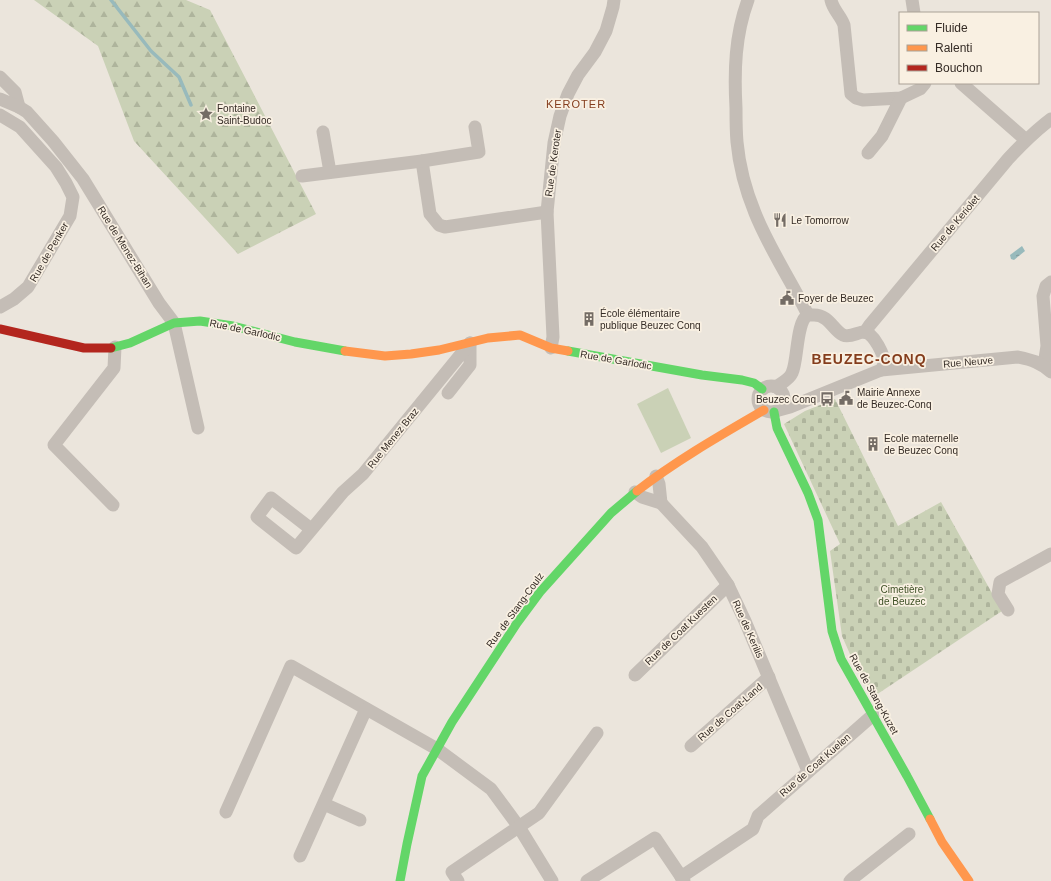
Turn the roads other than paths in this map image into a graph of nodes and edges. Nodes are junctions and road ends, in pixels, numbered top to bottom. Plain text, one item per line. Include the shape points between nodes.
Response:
1 (748, 0) edge
2 (831, 0) edge
3 (912, 0) edge
4 (613, 3) edge
5 (914, 12) edge
6 (0, 77) edge
7 (924, 84) edge
8 (962, 84) edge
9 (901, 98) junction
10 (0, 100) edge
11 (19, 107) junction
12 (0, 115) edge
13 (1051, 119) edge
14 (475, 127) dead end
15 (323, 132) dead end
16 (1026, 140) junction
17 (868, 153) dead end
18 (422, 160) junction
19 (330, 172) junction
20 (302, 176) dead end
21 (547, 212) junction
22 (1051, 282) edge
23 (0, 307) edge
24 (808, 315) junction
25 (174, 323) junction
26 (0, 329) edge
27 (865, 332) junction
28 (470, 343) junction
29 (116, 347) junction
30 (551, 348) junction
31 (1047, 368) edge
32 (881, 370) junction
33 (776, 387) junction
34 (762, 389) junction
35 (448, 392) dead end
36 (772, 410) junction
37 (198, 428) dead end
38 (656, 476) junction
39 (635, 492) junction
40 (661, 503) junction
41 (113, 505) dead end
42 (311, 529) dead end
43 (1051, 554) edge
44 (728, 585) junction
45 (1008, 610) dead end
46 (635, 675) dead end
47 (769, 678) junction
48 (366, 709) junction
49 (873, 715) junction
50 (598, 733) dead end
51 (691, 746) dead end
52 (437, 749) junction
53 (808, 771) junction
54 (324, 804) junction
55 (226, 812) dead end
56 (360, 820) dead end
57 (519, 827) junction
58 (909, 834) dead end
59 (300, 856) dead end
60 (682, 879) edge
61 (400, 881) edge
62 (458, 881) edge
63 (552, 881) edge
64 (587, 881) edge
65 (850, 881) edge
66 (969, 881) edge

1 - 24 street via 742,15 735,61 737,142 742,170 761,228
2 - 9 street via 844,25 851,94 863,100
3 - 5 street
4 - 21 street, Rue de Keroter via 606,31 578,75 560,116 554,143
6 - 11 street via 15,92
7 - 9 street via 920,89
8 - 16 street
9 - 17 street via 882,136
10 - 11 street, Rue de Menez-Bihan
11 - 25 street, Rue de Menez-Bihan via 27,112 83,180
12 - 23 street, Rue de Penker via 20,127 56,167 73,197 70,216 28,287 14,300
13 - 16 street, Rue de Keriolet
14 - 18 street via 479,152
15 - 19 street
16 - 27 street, Rue de Keriolet
18 - 19 street
18 - 21 street via 430,214 439,225 445,227
19 - 20 street
21 - 30 street, Rue de Keroter via 553,337
22 - 31 street via 1046,286 1043,296
24 - 27 street via 824,317 843,335
24 - 33 street via 800,326 792,374
25 - 28 street, Rue de Garlodic via 200,321 233,326 325,348 385,356 432,351
25 - 29 street, Rue de Garlodic
25 - 37 street, Rue de Menez-Bihan
26 - 29 street, Rue de Garlodic via 84,348
27 - 32 street via 875,340 883,358 884,365
28 - 30 street, Rue de Garlodic via 488,338 520,335
28 - 35 street via 470,365
28 - 42 street, Rue Menez Braz via 363,474 342,492
29 - 41 street via 114,368 54,445
30 - 34 street, Rue de Garlodic via 742,380 754,383
31 - 32 street, Rue Neuve via 1018,357
32 - 36 street, Rue Neuve via 790,407
33 - 34 street
33 - 36 street via 782,392 784,399 782,407
34 - 36 street via 758,400 761,407
36 - 38 street, Rue de Stang-Coulz via 736,426
36 - 49 street, Rue de Stang-Kuzet via 776,428 808,493 818,520 832,631 840,659
38 - 39 street, Rue de Stang-Coulz
38 - 40 street
39 - 40 street, Rue de Kerilis
39 - 52 street, Rue de Stang-Coulz via 611,513 540,592 452,722
40 - 44 street, Rue de Kerilis via 702,547
43 - 45 street via 1000,582 998,594
44 - 46 street, Rue de Coat Kuesten
44 - 47 street, Rue de Kerilis
47 - 51 street, Rue de Coat-Land
47 - 53 street, Rue de Kerilis
48 - 52 street
48 - 54 street
48 - 55 street via 291,666
49 - 53 street, Rue de Coat Kuelen
49 - 66 street, Rue de Stang-Kuzet via 942,842
50 - 57 street via 539,813
52 - 57 street via 491,789
52 - 61 street, Rue de Stang-Coulz via 422,776
53 - 60 street, Rue de Coat Kuelen via 758,816 753,829
54 - 56 street
54 - 59 street
57 - 62 street via 452,872
57 - 63 street
58 - 65 street
60 - 64 street via 655,838

